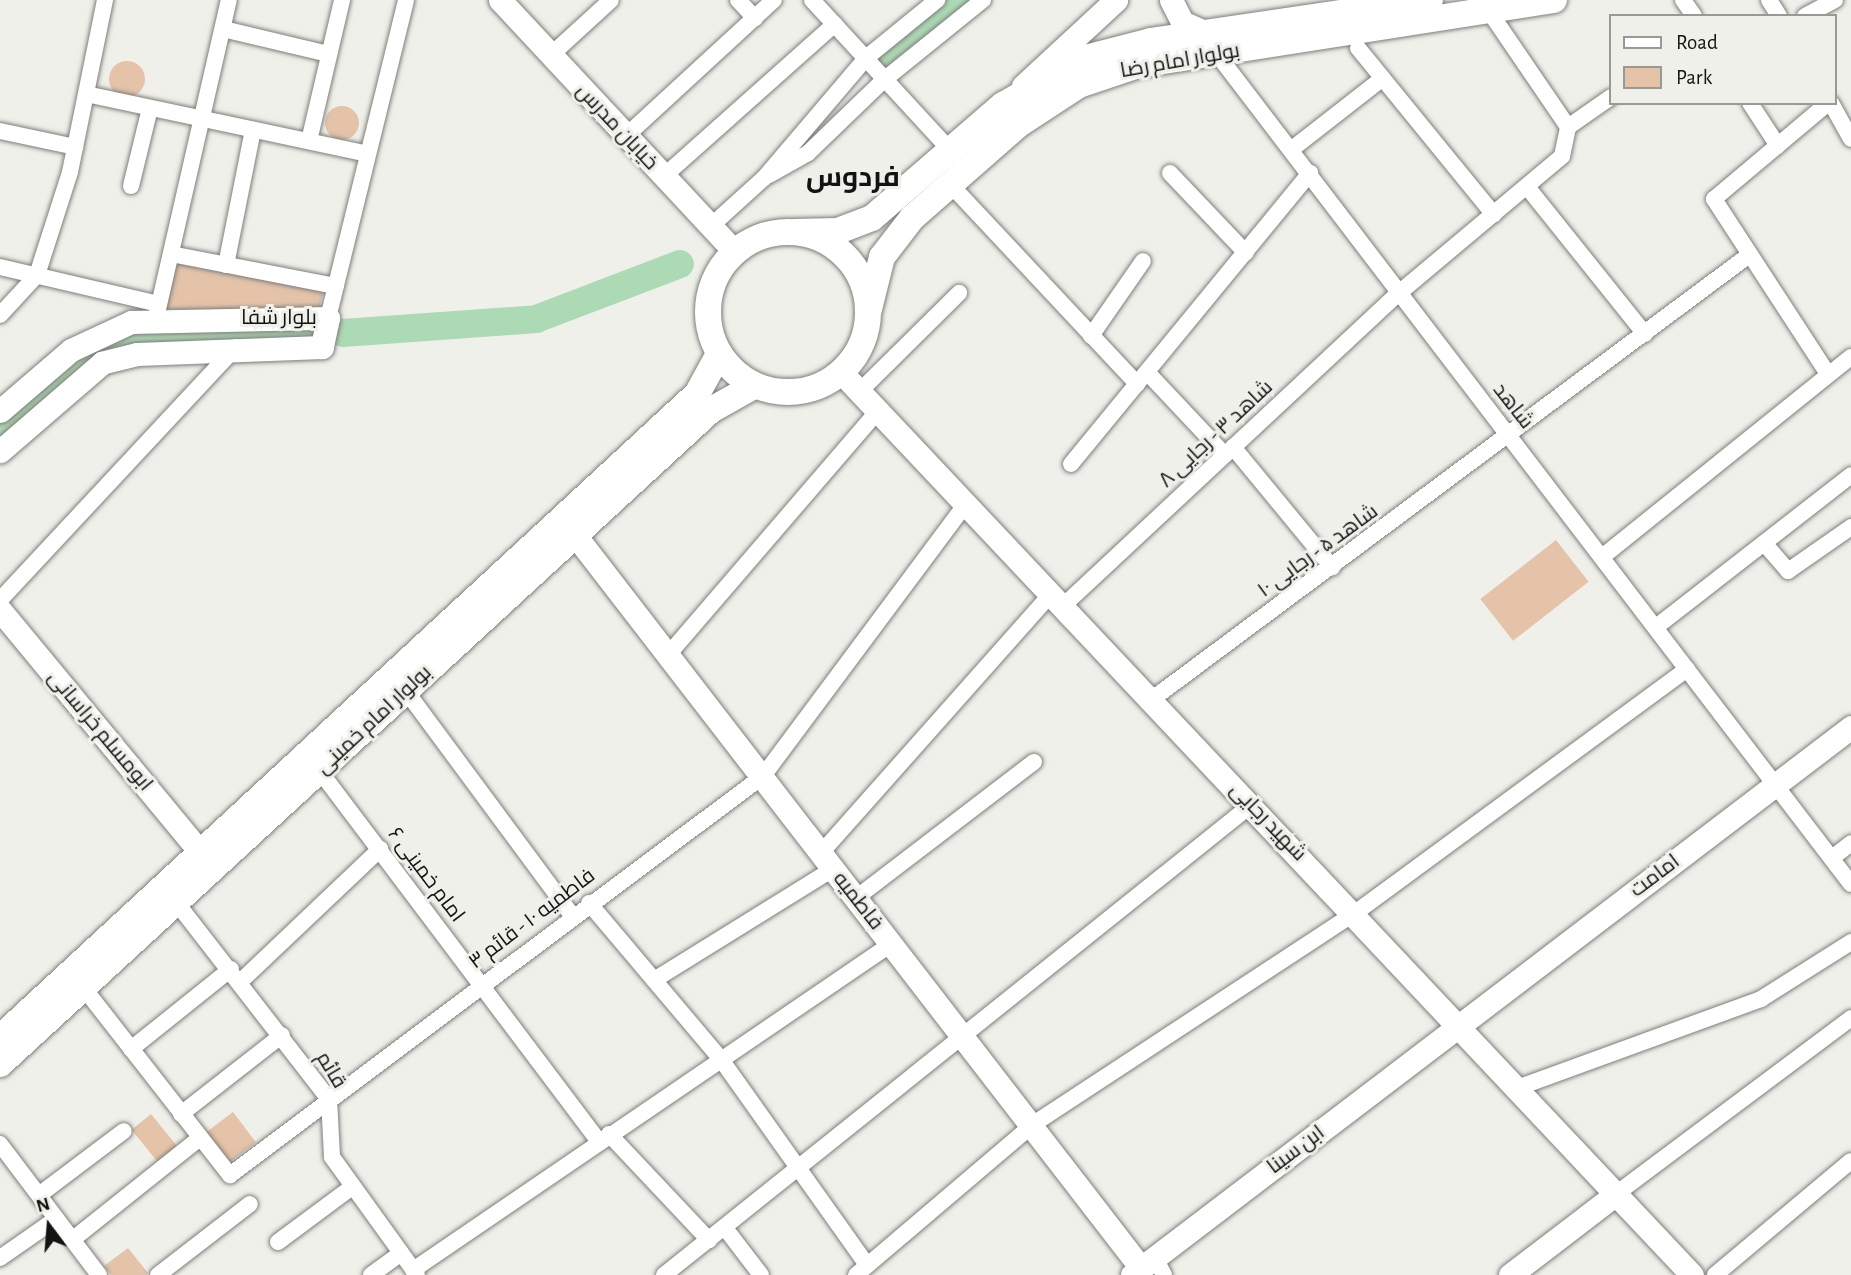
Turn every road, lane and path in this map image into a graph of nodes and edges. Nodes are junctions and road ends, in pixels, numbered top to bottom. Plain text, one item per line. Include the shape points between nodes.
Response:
1 (105, 0) edge
2 (229, 0) edge
3 (342, 0) edge
4 (406, 0) edge
5 (500, 0) edge
6 (738, 0) edge
7 (774, 0) edge
8 (812, 0) edge
9 (937, 0) edge
10 (983, 0) edge
11 (1116, 0) edge
12 (1171, 0) edge
13 (1430, 0) edge
14 (1554, 0) edge
15 (1835, 0) edge
16 (609, 1) edge
17 (1809, 14) edge
18 (1492, 15) junction
19 (755, 18) junction
20 (835, 24) junction
21 (223, 29) junction
22 (1212, 43) junction
23 (1358, 48) dead end
24 (329, 54) junction
25 (551, 55) junction
26 (866, 58) junction
27 (1383, 78) junction
28 (885, 79) junction
29 (86, 94) junction
30 (1610, 98) edge
31 (1003, 105) junction
32 (1751, 105) edge
33 (1828, 105) edge
34 (1831, 105) edge
35 (150, 108) junction
36 (202, 119) junction
37 (1568, 127) junction
38 (253, 130) junction
39 (0, 131) edge
40 (625, 136) junction
41 (1851, 139) edge
42 (309, 141) junction
43 (1777, 146) junction
44 (75, 147) junction
45 (1292, 149) junction
46 (950, 150) junction
47 (368, 154) junction
48 (1170, 173) dead end
49 (1310, 173) junction
50 (663, 177) junction
51 (764, 178) junction
52 (950, 184) junction
53 (131, 186) dead end
54 (1528, 188) junction
55 (1494, 215) junction
56 (711, 226) junction
57 (795, 232) junction
58 (736, 252) junction
59 (1246, 253) junction
60 (171, 254) junction
61 (1749, 255) junction
62 (1143, 261) dead end
63 (226, 265) junction
64 (0, 267) edge
65 (37, 275) junction
66 (336, 286) junction
67 (958, 293) dead end
68 (1399, 293) junction
69 (869, 309) junction
70 (157, 311) junction
71 (0, 314) edge
72 (328, 318) junction
73 (1645, 334) junction
74 (1091, 336) junction
75 (236, 347) junction
76 (719, 354) junction
77 (1850, 360) edge
78 (841, 372) junction
79 (1828, 374) junction
80 (1142, 378) junction
81 (754, 386) junction
82 (859, 391) junction
83 (0, 411) edge
84 (878, 411) junction
85 (1510, 437) junction
86 (1229, 450) junction
87 (0, 451) edge
88 (1071, 464) dead end
89 (1851, 475) edge
90 (966, 504) junction
91 (1851, 527) edge
92 (575, 535) junction
93 (1764, 543) junction
94 (1602, 557) junction
95 (1332, 567) junction
96 (0, 600) edge
97 (1057, 600) junction
98 (0, 610) edge
99 (1656, 627) junction
100 (668, 655) junction
101 (1688, 668) junction
102 (406, 691) junction
103 (1151, 700) junction
104 (1851, 727) edge
105 (1034, 761) dead end
106 (319, 770) junction
107 (763, 776) junction
108 (1776, 784) junction
109 (1251, 805) junction
110 (1851, 843) edge
111 (380, 849) junction
112 (200, 852) junction
113 (1832, 858) junction
114 (827, 861) junction
115 (1851, 884) edge
116 (856, 898) junction
117 (176, 902) junction
118 (589, 902) junction
119 (1355, 913) junction
120 (572, 915) junction
121 (1851, 942) edge
122 (891, 944) junction
123 (236, 975) junction
124 (654, 980) junction
125 (481, 984) junction
126 (83, 987) junction
127 (1851, 1018) edge
128 (1459, 1025) junction
129 (282, 1035) junction
130 (0, 1038) edge
131 (962, 1038) junction
132 (131, 1049) junction
133 (720, 1058) junction
134 (0, 1064) edge
135 (1517, 1087) junction
136 (329, 1099) junction
137 (181, 1114) junction
138 (1032, 1125) junction
139 (124, 1131) dead end
140 (200, 1138) junction
141 (604, 1138) junction
142 (0, 1144) edge
143 (1851, 1161) edge
144 (798, 1167) junction
145 (352, 1187) junction
146 (1616, 1194) junction
147 (39, 1195) junction
148 (250, 1204) dead end
149 (56, 1219) junction
150 (725, 1228) junction
151 (72, 1240) junction
152 (709, 1240) junction
153 (278, 1242) dead end
154 (401, 1253) junction
155 (0, 1258) edge
156 (1148, 1269) edge
157 (861, 1270) edge
158 (415, 1272) edge
159 (99, 1275) edge
160 (158, 1275) edge
161 (371, 1275) edge
162 (664, 1275) edge
163 (761, 1275) edge
164 (1510, 1275) edge
165 (1692, 1275) edge
166 (1715, 1275) edge

1 - 29 street
2 - 21 street
3 - 24 street
4 - 47 street
5 - 25 street, خیابان مدرس
6 - 19 street
7 - 19 street
8 - 20 street
9 - 26 street
10 - 28 street
11 - 31 street
12 - 22 street via 1182,22
13 - 22 main road, بولوار امام رضا
14 - 18 main road, بولوار امام رضا
15 - 17 street
16 - 25 street
18 - 22 main road, بولوار امام رضا
18 - 37 street
19 - 40 street
20 - 26 street
20 - 50 street
21 - 24 street
21 - 36 street
22 - 31 main road, بولوار امام رضا via 1085,58
22 - 45 street, شاهد
22 - 52 main road, بولوار امام رضا via 1079,85 1018,125
23 - 27 street
24 - 42 street
25 - 40 street, خیابان مدرس
26 - 28 street
26 - 51 street
27 - 45 street
27 - 55 street
28 - 46 street
28 - 51 street via 808,153
29 - 35 street
29 - 44 street
30 - 37 street
31 - 46 main road, بولوار امام رضا
32 - 43 street
33 - 43 street
34 - 41 street
35 - 36 street
35 - 53 street
36 - 38 street
36 - 60 street
37 - 54 street, شاهد ۳ - رجایی ۸ via 1562,156
38 - 42 street
38 - 63 street
39 - 44 street
40 - 50 street, خیابان مدرس
42 - 47 street
43 - 61 street via 1714,200
44 - 65 street
45 - 49 street, شاهد
46 - 57 main road, بولوار امام رضا via 863,222 838,231
47 - 66 street
48 - 59 street
49 - 59 street
49 - 68 street, شاهد
50 - 56 street, خیابان مدرس
51 - 56 street
52 - 69 main road, بولوار امام رضا via 893,239 875,276
52 - 74 street
54 - 55 street, شاهد ۳ - رجایی ۸
54 - 73 street
55 - 68 street, شاهد ۳ - رجایی ۸
56 - 58 street, خیابان مدرس
57 - 58 main road via 753,240
57 - 69 main road via 818,237 854,265
58 - 76 main road via 708,299 709,327
59 - 80 street
60 - 63 street
60 - 70 street
61 - 73 street, شاهد ۵ - رجایی ۱۰
61 - 79 street
62 - 74 street
63 - 66 street
64 - 65 street
65 - 70 street
65 - 71 street
66 - 72 street
67 - 82 street
68 - 85 street, شاهد
68 - 86 street, شاهد ۳ - رجایی ۸
69 - 78 main road via 867,333
70 - 72 street, بلوار شفا
70 - 83 street, بلوار شفا via 97,334 71,350
72 - 75 street, بلوار شفا via 322,347
73 - 85 street, شاهد ۵ - رجایی ۱۰
74 - 80 street
75 - 87 street, بلوار شفا via 102,363
75 - 96 street
76 - 81 main road
76 - 112 main road, بولوار امام خمینی via 696,394
77 - 79 street
78 - 81 main road via 799,393
78 - 82 street, شهید رجایی
79 - 94 street
80 - 86 street
80 - 88 street
81 - 92 main road, بولوار امام خمینی via 711,410
82 - 84 street, شهید رجایی
84 - 90 street, شهید رجایی
84 - 100 street
85 - 94 street, شاهد
85 - 95 street, شاهد ۵ - رجایی ۱۰
86 - 95 street
86 - 97 street, شاهد ۳ - رجایی ۸
89 - 93 street
90 - 97 street, شهید رجایی
90 - 107 street, فاطمیه ۱۰ - قائم ۳
91 - 93 street via 1788,571
92 - 100 street, فاطمیه
92 - 102 main road, بولوار امام خمینی
93 - 99 street
94 - 99 street, شاهد
95 - 103 street, شاهد ۵ - رجایی ۱۰
97 - 103 street, شهید رجایی
97 - 114 street, شاهد ۳ - رجایی ۸
98 - 112 street, ابومسلم خراسانی
99 - 101 street, شاهد
100 - 107 street, فاطمیه
101 - 108 street, شاهد
101 - 119 street
102 - 106 main road, بولوار امام خمینی
102 - 120 street
103 - 109 street, شهید رجایی
104 - 108 street, امامت
105 - 116 street
106 - 111 street, امام خمینی ۶
106 - 117 main road, بولوار امام خمینی
107 - 114 street, فاطمیه
107 - 118 street, فاطمیه ۱۰ - قائم ۳
108 - 113 street, شاهد
108 - 128 street, امامت
109 - 119 street, شهید رجایی
109 - 131 street
110 - 113 street
111 - 123 street
111 - 125 street, امام خمینی ۶
112 - 130 main road, بولوار امام خمینی
113 - 115 street, شاهد
114 - 116 street, فاطمیه
114 - 124 street, شاهد ۳ - رجایی ۸
116 - 122 street, فاطمیه
117 - 123 street, قائم
117 - 126 main road, بولوار امام خمینی
118 - 120 street, فاطمیه ۱۰ - قائم ۳
118 - 124 street
119 - 128 street, شهید رجایی
119 - 138 street
120 - 125 street, فاطمیه ۱۰ - قائم ۳
121 - 135 street via 1761,999
122 - 131 street, فاطمیه
122 - 133 street
123 - 129 street, قائم
123 - 132 street
124 - 133 street
125 - 136 street, فاطمیه ۱۰ - قائم ۳
125 - 141 street, امام خمینی ۶
126 - 132 street
126 - 134 main road, بولوار امام خمینی
127 - 146 street
128 - 135 street, شهید رجایی
128 - 156 street, ابن سینا
129 - 136 street, قائم
129 - 137 street
131 - 138 street, فاطمیه
131 - 144 street
132 - 137 street
133 - 141 street
133 - 144 street
135 - 146 street, شهید رجایی
136 - 140 street, فاطمیه ۱۰ - قائم ۳ via 230,1175
136 - 145 street, قائم via 327,1137
137 - 140 street
138 - 156 street, فاطمیه
138 - 157 street
139 - 147 street
140 - 151 street
141 - 152 street, امام خمینی ۶
141 - 158 street
142 - 147 street
143 - 166 street
144 - 150 street
144 - 157 street
145 - 153 street
145 - 154 street, قائم
146 - 164 street
146 - 165 street, شهید رجایی
147 - 149 street
148 - 160 street
149 - 151 street
149 - 155 street
150 - 152 street
150 - 163 street
151 - 159 street
152 - 162 street
154 - 158 street, قائم
154 - 161 street

